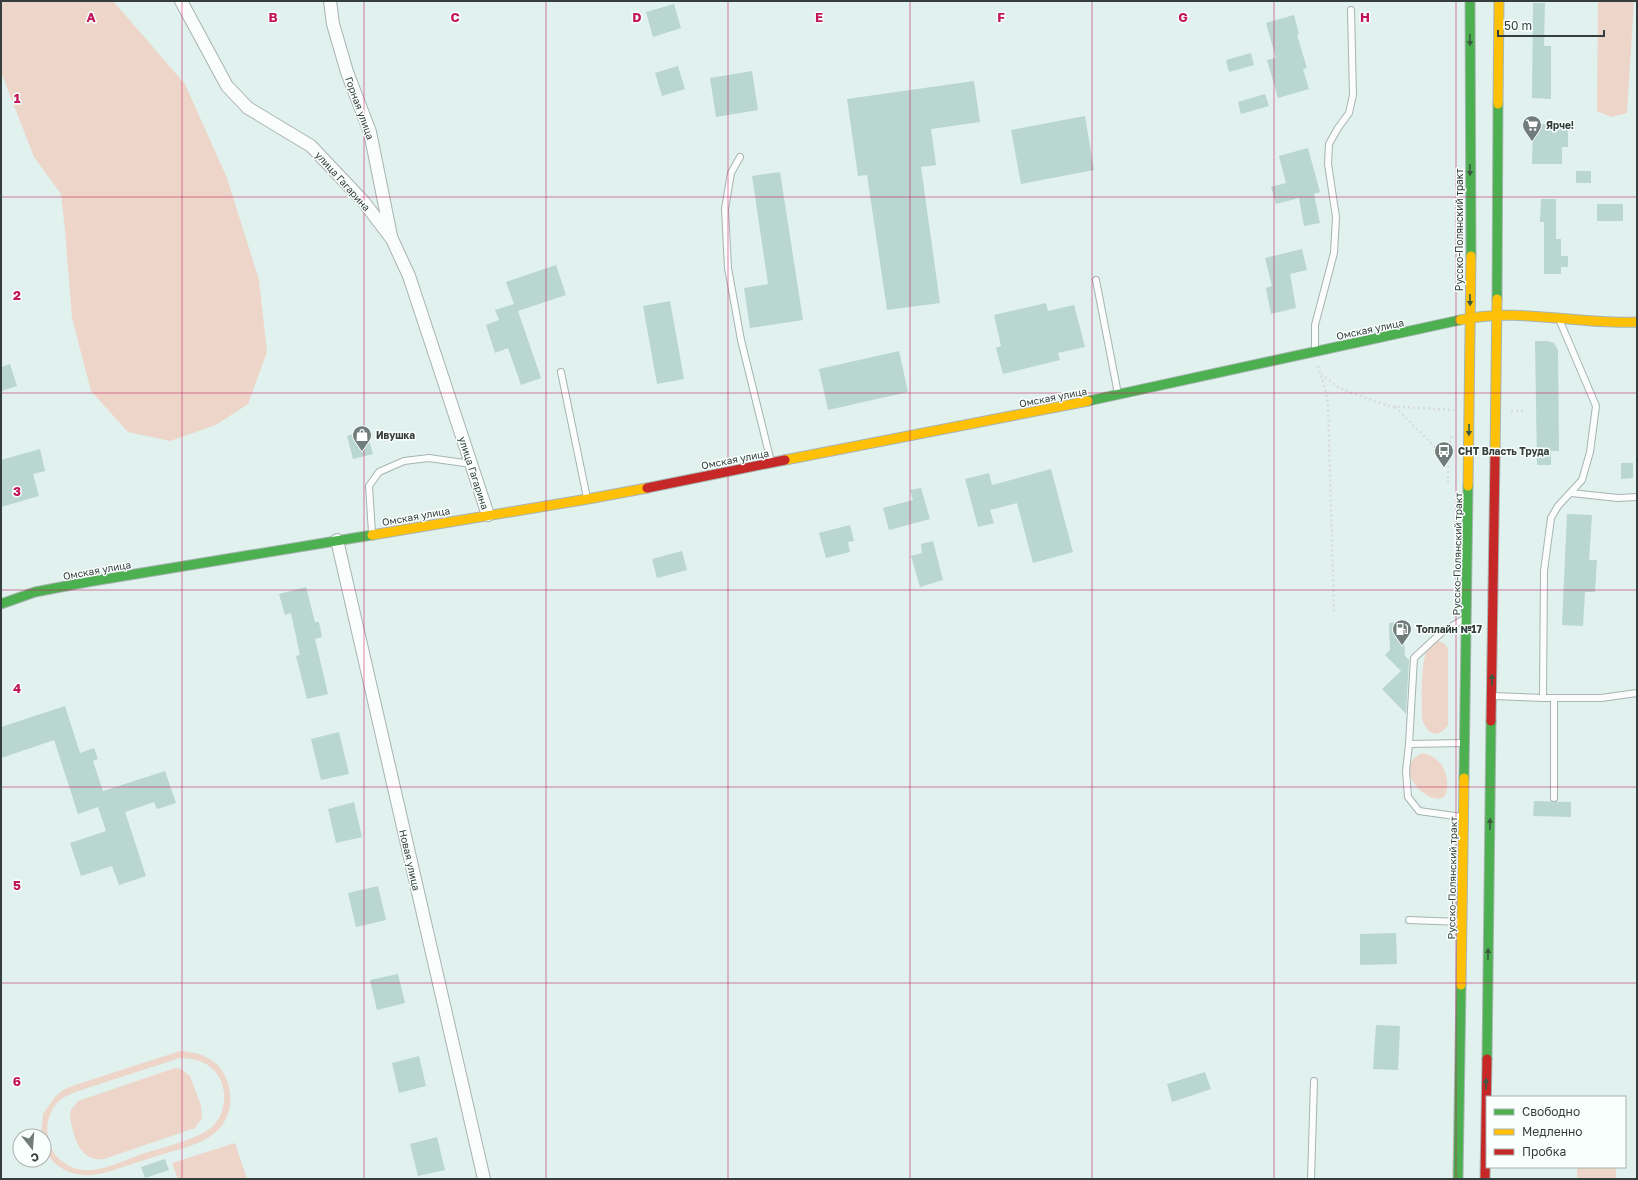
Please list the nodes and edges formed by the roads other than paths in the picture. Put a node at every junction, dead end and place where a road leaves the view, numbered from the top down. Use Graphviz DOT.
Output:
graph roads {
  1 [pos="181,1"];
  2 [pos="330,1"];
  3 [pos="1470,1"];
  4 [pos="1499,1"];
  5 [pos="1351,10"];
  6 [pos="740,157"];
  7 [pos="392,239"];
  8 [pos="1096,280"];
  9 [pos="1497,316"];
  10 [pos="1471,318"];
  11 [pos="1558,318"];
  12 [pos="1637,322"];
  13 [pos="1315,352"];
  14 [pos="561,372"];
  15 [pos="1119,395"];
  16 [pos="471,464"];
  17 [pos="771,464"];
  18 [pos="1571,493"];
  19 [pos="1637,498"];
  20 [pos="588,499"];
  21 [pos="488,515"];
  22 [pos="372,534"];
  23 [pos="337,540"];
  24 [pos="1,604"];
  25 [pos="1467,617"];
  26 [pos="1637,693"];
  27 [pos="1492,696"];
  28 [pos="1544,698"];
  29 [pos="1554,699"];
  30 [pos="1465,743"];
  31 [pos="1409,744"];
  32 [pos="1554,798"];
  33 [pos="1464,817"];
  34 [pos="1409,920"];
  35 [pos="1462,922"];
  36 [pos="1314,1081"];
  37 [pos="1486,1096"];
  38 [pos="1486,1110"];
  39 [pos="484,1179"];
  40 [pos="1311,1179"];
  41 [pos="1458,1179"];
  42 [pos="1485,1179"];
  1 -- 7 [label="street, улица Гагарина"];
  2 -- 7 [label="street, Горная улица"];
  3 -- 10 [label="main road, Русско-Полянский тракт, one-way"];
  4 -- 9 [label="main road"];
  5 -- 13 [label="lane"];
  6 -- 17 [label="lane"];
  7 -- 16 [label="street, улица Гагарина"];
  8 -- 15 [label="lane"];
  9 -- 10 [label="main road, Омская улица"];
  9 -- 11 [label="main road, Омская улица"];
  27 -- 9 [label="main road, one-way"];
  10 -- 13 [label="main road, Омская улица"];
  10 -- 25 [label="main road, Русско-Полянский тракт, one-way"];
  11 -- 12 [label="main road, Омская улица"];
  11 -- 18 [label="lane"];
  13 -- 15 [label="main road, Омская улица"];
  14 -- 20 [label="lane"];
  15 -- 17 [label="main road, Омская улица"];
  16 -- 21 [label="street, улица Гагарина"];
  16 -- 22 [label="lane"];
  17 -- 20 [label="main road, Омская улица"];
  18 -- 19 [label="lane"];
  18 -- 28 [label="lane"];
  20 -- 21 [label="main road, Омская улица"];
  21 -- 22 [label="main road, Омская улица"];
  22 -- 23 [label="main road, Омская улица"];
  23 -- 24 [label="main road, Омская улица"];
  23 -- 39 [label="street, Новая улица"];
  25 -- 30 [label="main road, Русско-Полянский тракт"];
  25 -- 31 [label="lane"];
  26 -- 29 [label="lane"];
  27 -- 28 [label="lane"];
  37 -- 27 [label="main road, one-way"];
  28 -- 29 [label="lane"];
  29 -- 32 [label="lane"];
  30 -- 31 [label="lane"];
  30 -- 33 [label="main road, Русско-Полянский тракт"];
  31 -- 33 [label="lane"];
  33 -- 35 [label="main road, Русско-Полянский тракт"];
  34 -- 35 [label="lane"];
  35 -- 41 [label="main road, Русско-Полянский тракт"];
  36 -- 40 [label="lane"];
  42 -- 38 [label="main road, one-way"];
}
